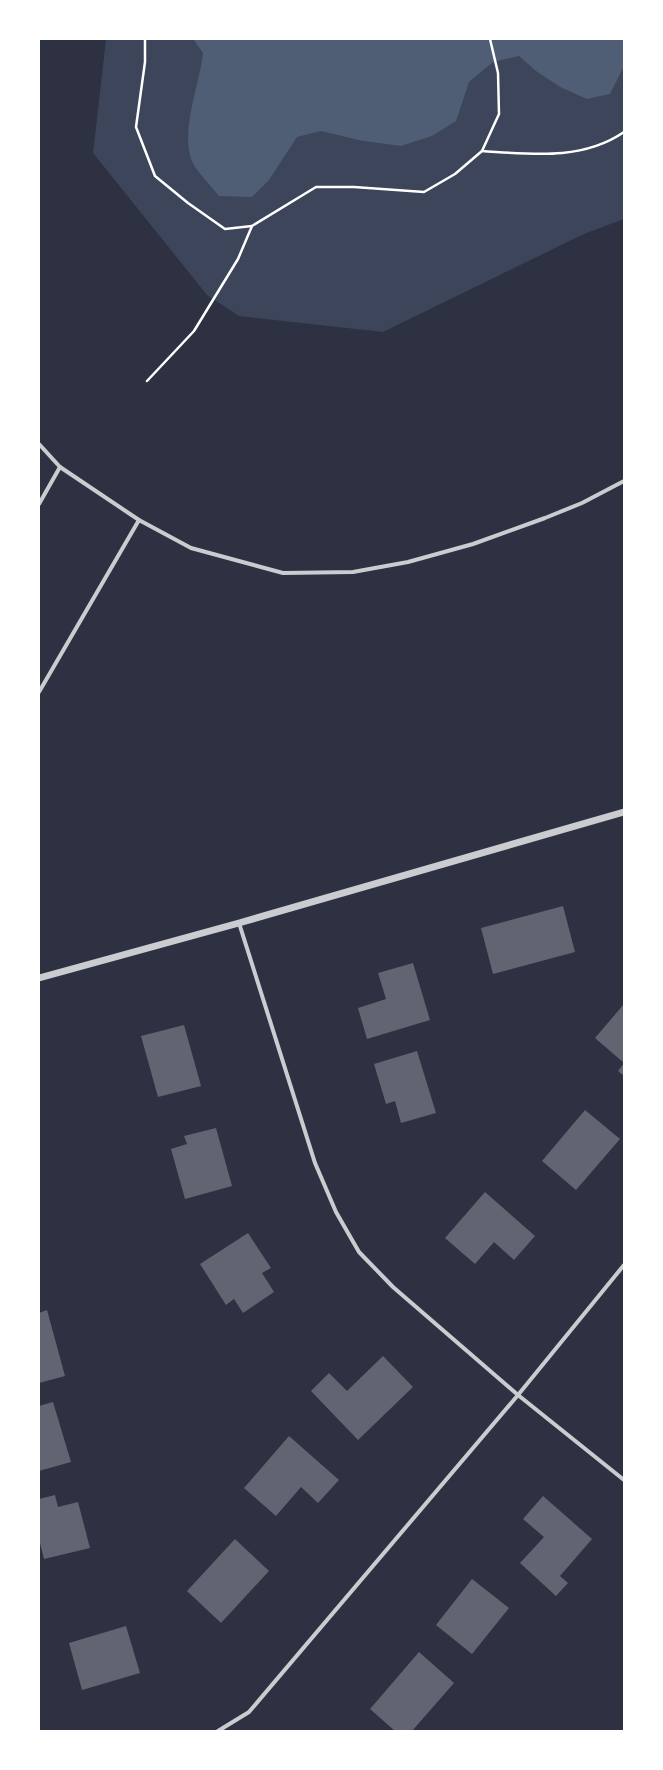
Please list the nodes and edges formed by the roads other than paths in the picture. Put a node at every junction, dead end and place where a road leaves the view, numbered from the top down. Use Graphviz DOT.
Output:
graph roads {
  1 [pos="39,444"];
  2 [pos="60,467"];
  3 [pos="624,482"];
  4 [pos="39,504"];
  5 [pos="139,520"];
  6 [pos="39,692"];
  7 [pos="624,812"];
  8 [pos="239,923"];
  9 [pos="39,978"];
  10 [pos="624,1265"];
  11 [pos="518,1395"];
  12 [pos="624,1480"];
  13 [pos="218,1731"];
  1 -- 2 [label="street"];
  2 -- 4 [label="street"];
  2 -- 5 [label="street"];
  3 -- 5 [label="street"];
  5 -- 6 [label="street"];
  7 -- 8 [label="street"];
  8 -- 9 [label="street"];
  8 -- 11 [label="street"];
  10 -- 11 [label="street"];
  11 -- 12 [label="street"];
  11 -- 13 [label="street"];
}
